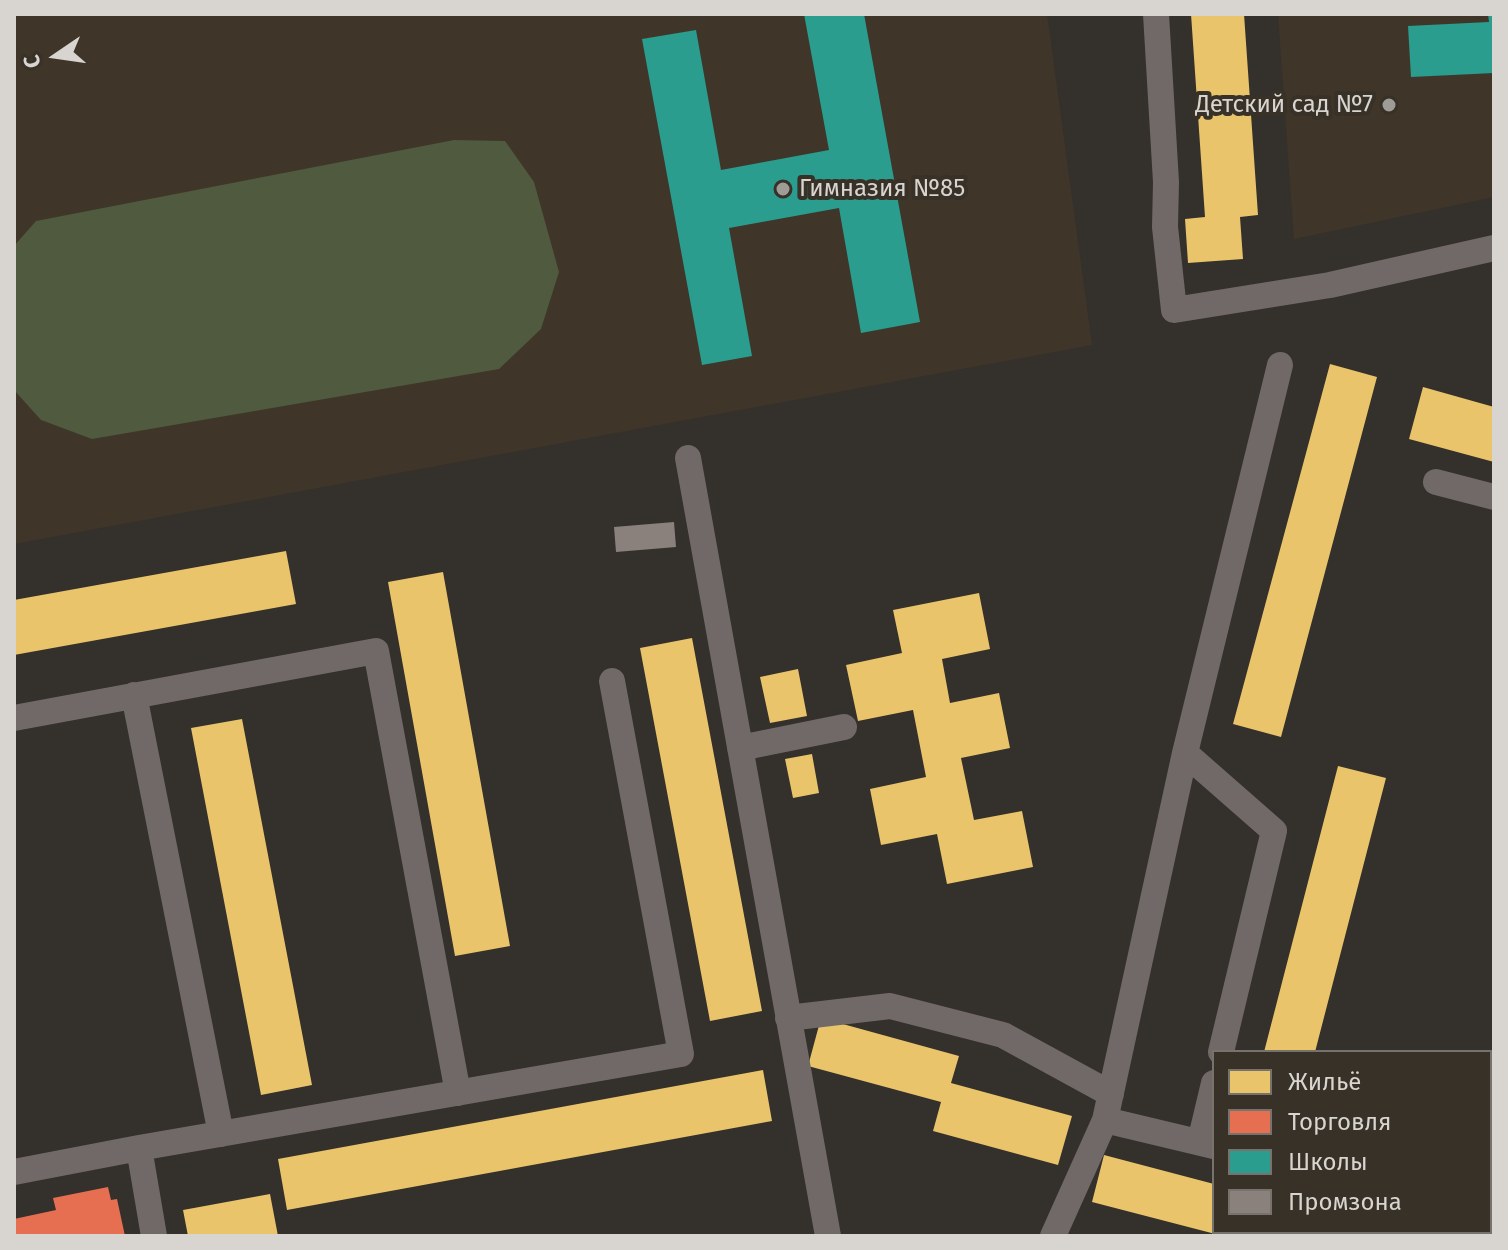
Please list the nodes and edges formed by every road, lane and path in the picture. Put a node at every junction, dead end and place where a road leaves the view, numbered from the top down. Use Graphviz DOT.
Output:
graph roads {
  1 [pos="1156,14"];
  2 [pos="1494,248"];
  3 [pos="1280,365"];
  4 [pos="688,458"];
  5 [pos="1436,482"];
  6 [pos="1494,497"];
  7 [pos="612,681"];
  8 [pos="134,695"];
  9 [pos="14,718"];
  10 [pos="844,727"];
  11 [pos="740,748"];
  12 [pos="1185,753"];
  13 [pos="788,1018"];
  14 [pos="1221,1050"];
  15 [pos="458,1093"];
  16 [pos="1111,1094"];
  17 [pos="1212,1100"];
  18 [pos="1105,1120"];
  19 [pos="221,1134"];
  20 [pos="1207,1144"];
  21 [pos="139,1148"];
  22 [pos="14,1172"];
  23 [pos="154,1236"];
  24 [pos="828,1236"];
  25 [pos="1053,1236"];
  1 -- 2 [label="lane"];
  3 -- 12 [label="lane"];
  4 -- 11 [label="lane"];
  5 -- 6 [label="lane"];
  7 -- 15 [label="lane"];
  8 -- 9 [label="lane"];
  8 -- 15 [label="lane"];
  8 -- 19 [label="lane"];
  10 -- 11 [label="lane"];
  11 -- 13 [label="lane"];
  12 -- 14 [label="lane"];
  12 -- 16 [label="lane"];
  13 -- 16 [label="lane"];
  13 -- 24 [label="lane"];
  15 -- 19 [label="lane"];
  16 -- 18 [label="lane"];
  17 -- 20 [label="lane"];
  18 -- 20 [label="lane"];
  18 -- 25 [label="lane"];
  19 -- 21 [label="lane"];
  21 -- 22 [label="lane"];
  21 -- 23 [label="lane"];
}
